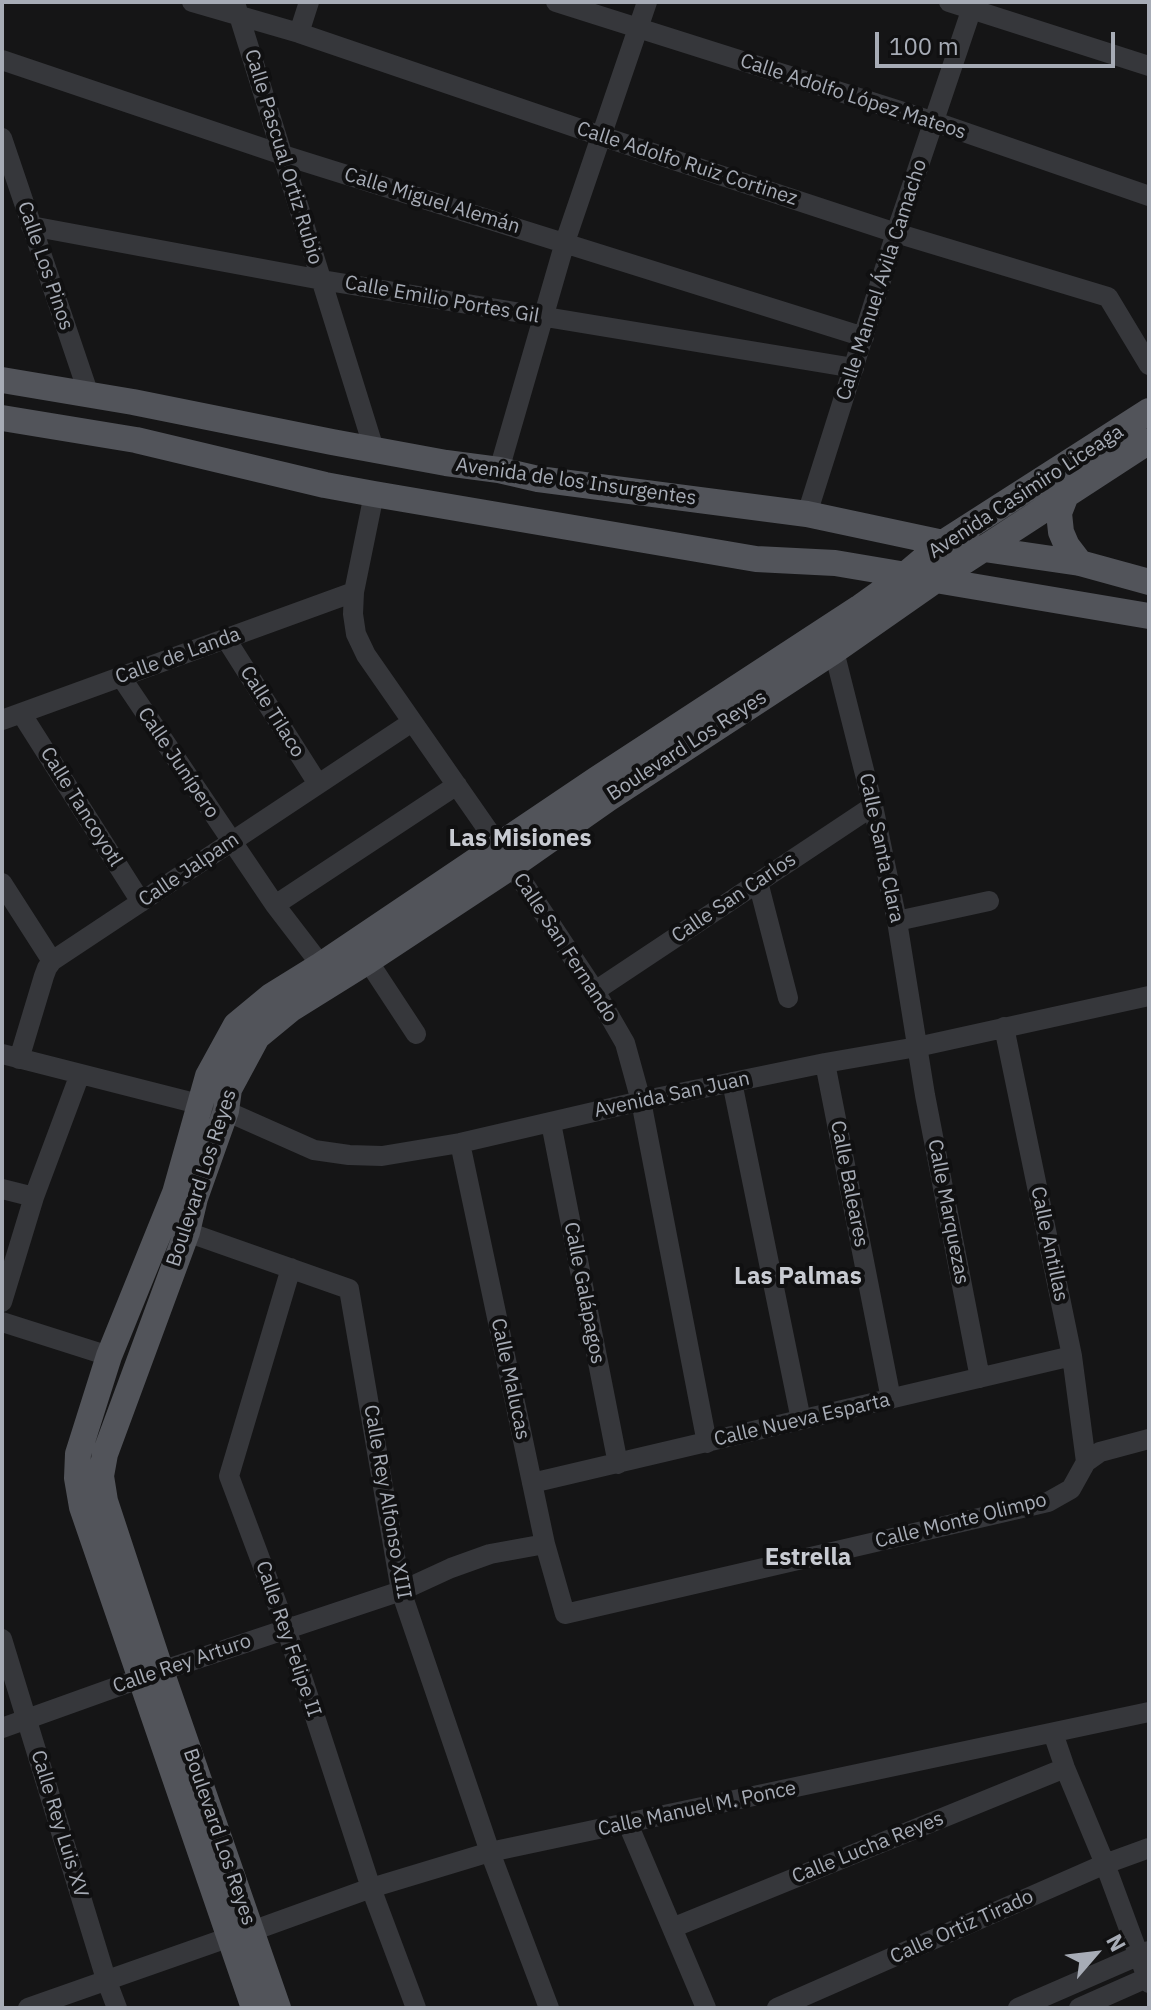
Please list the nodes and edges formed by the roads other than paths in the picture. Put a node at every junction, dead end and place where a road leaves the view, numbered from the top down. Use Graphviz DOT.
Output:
graph roads {
  1 [pos="192,2"];
  2 [pos="309,2"];
  3 [pos="556,2"];
  4 [pos="647,2"];
  5 [pos="949,2"];
  6 [pos="973,6"];
  7 [pos="237,9"];
  8 [pos="639,28"];
  9 [pos="299,33"];
  10 [pos="2,60"];
  11 [pos="1149,66"];
  12 [pos="935,122"];
  13 [pos="601,136"];
  14 [pos="2,138"];
  15 [pos="283,155"];
  16 [pos="6,164"];
  17 [pos="1149,196"];
  18 [pos="31,226"];
  19 [pos="896,233"];
  20 [pos="565,242"];
  21 [pos="322,280"];
  22 [pos="542,317"];
  23 [pos="864,337"];
  24 [pos="1149,365"];
  25 [pos="854,368"];
  26 [pos="2,380"];
  27 [pos="89,395"];
  28 [pos="133,402"];
  29 [pos="1149,411"];
  30 [pos="2,418"];
  31 [pos="136,440"];
  32 [pos="1149,441"];
  33 [pos="332,442"];
  34 [pos="374,449"];
  35 [pos="499,470"];
  36 [pos="325,485"];
  37 [pos="374,494"];
  38 [pos="1066,495"];
  39 [pos="807,514"];
  40 [pos="943,543"];
  41 [pos="984,549"];
  42 [pos="835,563"];
  43 [pos="1080,563"];
  44 [pos="905,575"];
  45 [pos="937,579"];
  46 [pos="1149,582"];
  47 [pos="354,592"];
  48 [pos="859,608"];
  49 [pos="1149,616"];
  50 [pos="226,639"];
  51 [pos="834,651"];
  52 [pos="121,677"];
  53 [pos="725,708"];
  54 [pos="12,716"];
  55 [pos="412,722"];
  56 [pos="318,784"];
  57 [pos="457,785"];
  58 [pos="873,806"];
  59 [pos="231,842"];
  60 [pos="506,856"];
  61 [pos="758,882"];
  62 [pos="2,883"];
  63 [pos="989,901"];
  64 [pos="141,902"];
  65 [pos="275,905"];
  66 [pos="897,921"];
  67 [pos="52,961"];
  68 [pos="368,961"];
  69 [pos="321,965"];
  70 [pos="595,991"];
  71 [pos="1149,996"];
  72 [pos="788,998"];
  73 [pos="1004,1027"];
  74 [pos="416,1034"];
  75 [pos="917,1047"];
  76 [pos="11,1057"];
  77 [pos="825,1063"];
  78 [pos="80,1074"];
  79 [pos="732,1082"];
  80 [pos="641,1101"];
  81 [pos="200,1105"];
  82 [pos="226,1111"];
  83 [pos="551,1123"];
  84 [pos="460,1143"];
  85 [pos="2,1189"];
  86 [pos="34,1197"];
  87 [pos="187,1232"];
  88 [pos="291,1268"];
  89 [pos="2,1302"];
  90 [pos="2,1322"];
  91 [pos="109,1356"];
  92 [pos="1072,1356"];
  93 [pos="980,1378"];
  94 [pos="891,1399"];
  95 [pos="801,1420"];
  96 [pos="1149,1439"];
  97 [pos="707,1443"];
  98 [pos="1086,1462"];
  99 [pos="618,1464"];
  100 [pos="532,1483"];
  101 [pos="545,1544"];
  102 [pos="401,1591"];
  103 [pos="565,1614"];
  104 [pos="286,1628"];
  105 [pos="2,1639"];
  106 [pos="151,1675"];
  107 [pos="1149,1712"];
  108 [pos="28,1718"];
  109 [pos="2,1728"];
  110 [pos="1053,1733"];
  111 [pos="1065,1768"];
  112 [pos="628,1824"];
  113 [pos="1149,1848"];
  114 [pos="490,1852"];
  115 [pos="1105,1864"];
  116 [pos="371,1888"];
  117 [pos="672,1928"];
  118 [pos="241,1934"];
  119 [pos="1144,1953"];
  120 [pos="106,1979"];
  121 [pos="1148,1979"];
  122 [pos="28,2008"];
  123 [pos="117,2008"];
  124 [pos="254,2008"];
  125 [pos="278,2008"];
  126 [pos="416,2008"];
  127 [pos="549,2008"];
  128 [pos="706,2008"];
  129 [pos="777,2008"];
  130 [pos="1018,2008"];
  131 [pos="1079,2008"];
  1 -- 7 [label="street, Calle Adolfo Ruiz Cortinez"];
  2 -- 9 [label="street"];
  3 -- 8 [label="street, Calle Adolfo López Mateos"];
  4 -- 8 [label="street"];
  5 -- 6 [label="street"];
  6 -- 11 [label="street"];
  6 -- 12 [label="street, Calle Manuel Ávila Camacho"];
  7 -- 9 [label="street, Calle Adolfo Ruiz Cortinez"];
  7 -- 15 [label="street, Calle Pascual Ortiz Rubio"];
  8 -- 12 [label="street, Calle Adolfo López Mateos"];
  8 -- 13 [label="street"];
  9 -- 13 [label="street, Calle Adolfo Ruiz Cortinez"];
  10 -- 15 [label="street, Calle Miguel Alemán"];
  12 -- 17 [label="street, Calle Adolfo López Mateos"];
  12 -- 19 [label="street, Calle Manuel Ávila Camacho"];
  13 -- 19 [label="street, Calle Adolfo Ruiz Cortinez"];
  13 -- 20 [label="street"];
  14 -- 16 [label="street, Calle Los Pinos"];
  15 -- 20 [label="street, Calle Miguel Alemán"];
  15 -- 21 [label="street, Calle Pascual Ortiz Rubio"];
  16 -- 18 [label="street, Calle Los Pinos"];
  18 -- 21 [label="street, Calle Emilio Portes Gil"];
  18 -- 27 [label="street, Calle Los Pinos"];
  19 -- 23 [label="street, Calle Manuel Ávila Camacho"];
  19 -- 24 [label="street, Calle Adolfo Ruiz Cortinez"];
  20 -- 22 [label="street"];
  20 -- 23 [label="street, Calle Miguel Alemán"];
  21 -- 22 [label="street, Calle Emilio Portes Gil"];
  21 -- 34 [label="street, Calle Pascual Ortiz Rubio"];
  22 -- 25 [label="street, Calle Emilio Portes Gil"];
  22 -- 35 [label="street"];
  23 -- 25 [label="street, Calle Manuel Ávila Camacho"];
  25 -- 39 [label="street, Calle Manuel Ávila Camacho"];
  26 -- 27 [label="main road, Avenida de los Insurgentes"];
  27 -- 28 [label="main road, Avenida de los Insurgentes"];
  28 -- 31 [label="main road"];
  28 -- 33 [label="main road, Avenida de los Insurgentes"];
  29 -- 40 [label="main road, Avenida Casimiro Liceaga"];
  30 -- 31 [label="main road"];
  31 -- 36 [label="main road"];
  32 -- 38 [label="main road, Avenida Casimiro Liceaga"];
  33 -- 34 [label="main road, Avenida de los Insurgentes"];
  33 -- 36 [label="main road"];
  34 -- 35 [label="main road, Avenida de los Insurgentes"];
  35 -- 39 [label="main road, Avenida de los Insurgentes"];
  36 -- 37 [label="main road"];
  37 -- 42 [label="main road"];
  37 -- 47 [label="street, Calle San Fernando"];
  38 -- 41 [label="main road, Avenida Casimiro Liceaga"];
  38 -- 43 [label="main road"];
  39 -- 40 [label="main road, Avenida de los Insurgentes"];
  40 -- 41 [label="main road, Avenida de los Insurgentes"];
  40 -- 44 [label="main road, Avenida Casimiro Liceaga"];
  41 -- 43 [label="main road, Avenida de los Insurgentes"];
  41 -- 45 [label="main road, Avenida Casimiro Liceaga"];
  42 -- 44 [label="main road"];
  42 -- 48 [label="main road"];
  43 -- 46 [label="main road, Avenida de los Insurgentes"];
  44 -- 45 [label="main road"];
  44 -- 48 [label="main road, Boulevard Los Reyes"];
  45 -- 49 [label="main road"];
  45 -- 51 [label="main road, Boulevard Los Reyes"];
  47 -- 50 [label="street, Calle de Landa"];
  47 -- 55 [label="street, Calle San Fernando"];
  48 -- 53 [label="main road, Boulevard Los Reyes"];
  50 -- 52 [label="street, Calle de Landa"];
  50 -- 56 [label="street, Calle Tilaco"];
  51 -- 53 [label="main road, Boulevard Los Reyes"];
  51 -- 58 [label="street, Calle Santa Clara"];
  52 -- 54 [label="street, Calle de Landa"];
  52 -- 59 [label="street, Calle Junípero"];
  53 -- 60 [label="main road, Boulevard Los Reyes"];
  54 -- 64 [label="street, Calle Tancoyotl"];
  55 -- 56 [label="street, Calle Jalpam"];
  55 -- 57 [label="street, Calle San Fernando"];
  56 -- 59 [label="street, Calle Jalpam"];
  57 -- 60 [label="street, Calle San Fernando"];
  57 -- 65 [label="street"];
  58 -- 61 [label="street, Calle San Carlos"];
  58 -- 66 [label="street, Calle Santa Clara"];
  59 -- 64 [label="street, Calle Jalpam"];
  59 -- 65 [label="street, Calle Junípero"];
  60 -- 68 [label="main road, Boulevard Los Reyes"];
  60 -- 69 [label="main road, Boulevard Los Reyes"];
  60 -- 70 [label="street, Calle San Fernando"];
  61 -- 70 [label="street, Calle San Carlos"];
  61 -- 72 [label="street"];
  62 -- 67 [label="street"];
  63 -- 66 [label="street"];
  64 -- 67 [label="street, Calle Jalpam"];
  65 -- 69 [label="street, Calle Junípero"];
  66 -- 75 [label="street, Calle Santa Clara"];
  67 -- 76 [label="street"];
  68 -- 74 [label="street"];
  68 -- 82 [label="main road, Boulevard Los Reyes"];
  69 -- 81 [label="main road, Boulevard Los Reyes"];
  70 -- 80 [label="street, Calle San Fernando"];
  71 -- 73 [label="street, Avenida San Juan"];
  73 -- 75 [label="street, Avenida San Juan"];
  73 -- 92 [label="street, Calle Antillas"];
  75 -- 77 [label="street, Avenida San Juan"];
  75 -- 93 [label="street, Calle Marquezas"];
  76 -- 78 [label="street, Avenida San Juan"];
  77 -- 79 [label="street, Avenida San Juan"];
  77 -- 94 [label="street, Calle Baleares"];
  78 -- 81 [label="street, Avenida San Juan"];
  78 -- 86 [label="street"];
  79 -- 80 [label="street, Avenida San Juan"];
  79 -- 95 [label="street"];
  80 -- 83 [label="street, Avenida San Juan"];
  80 -- 97 [label="street, Calle San Fernando"];
  81 -- 82 [label="street, Avenida San Juan"];
  81 -- 91 [label="main road, Boulevard Los Reyes"];
  82 -- 84 [label="street, Avenida San Juan"];
  82 -- 87 [label="main road, Boulevard Los Reyes"];
  83 -- 84 [label="street, Avenida San Juan"];
  83 -- 99 [label="street, Calle Galápagos"];
  84 -- 100 [label="street, Calle Malucas"];
  85 -- 86 [label="street"];
  86 -- 89 [label="street"];
  87 -- 88 [label="street, Calle Rey Alfonso XIII"];
  87 -- 106 [label="main road, Boulevard Los Reyes"];
  88 -- 102 [label="street, Calle Rey Alfonso XIII"];
  88 -- 104 [label="street, Calle Rey Felipe II"];
  90 -- 91 [label="street"];
  91 -- 106 [label="main road, Boulevard Los Reyes"];
  92 -- 93 [label="street, Calle Nueva Esparta"];
  92 -- 98 [label="street, Calle Antillas"];
  93 -- 94 [label="street, Calle Nueva Esparta"];
  94 -- 95 [label="street, Calle Nueva Esparta"];
  95 -- 97 [label="street, Calle Nueva Esparta"];
  96 -- 98 [label="street"];
  97 -- 99 [label="street, Calle Nueva Esparta"];
  98 -- 103 [label="street, Calle Monte Olimpo"];
  99 -- 100 [label="street, Calle Nueva Esparta"];
  100 -- 101 [label="street, Calle Malucas"];
  101 -- 102 [label="street, Calle Rey Arturo"];
  101 -- 103 [label="street, Calle Malucas"];
  102 -- 104 [label="street, Calle Rey Arturo"];
  102 -- 114 [label="street, Calle Rey Alfonso XIII"];
  104 -- 106 [label="street, Calle Rey Arturo"];
  104 -- 116 [label="street, Calle Rey Felipe II"];
  105 -- 108 [label="street, Calle Rey Luis XV"];
  106 -- 108 [label="street, Calle Rey Arturo"];
  106 -- 118 [label="main road, Boulevard Los Reyes"];
  107 -- 110 [label="street, Calle Manuel M. Ponce"];
  108 -- 109 [label="street, Calle Rey Arturo"];
  108 -- 120 [label="street, Calle Rey Luis XV"];
  110 -- 111 [label="street"];
  110 -- 112 [label="street, Calle Manuel M. Ponce"];
  111 -- 115 [label="street"];
  111 -- 117 [label="street, Calle Lucha Reyes"];
  112 -- 114 [label="street, Calle Manuel M. Ponce"];
  112 -- 117 [label="street"];
  113 -- 115 [label="street, Calle Ortiz Tirado"];
  114 -- 116 [label="street, Calle Manuel M. Ponce"];
  114 -- 127 [label="street, Calle Rey Alfonso XIII"];
  115 -- 119 [label="street"];
  115 -- 129 [label="street, Calle Ortiz Tirado"];
  116 -- 118 [label="street, Calle Manuel M. Ponce"];
  116 -- 126 [label="street, Calle Rey Felipe II"];
  117 -- 128 [label="street"];
  118 -- 120 [label="street, Calle Manuel M. Ponce"];
  118 -- 124 [label="main road, Boulevard Los Reyes"];
  118 -- 125 [label="main road, Boulevard Los Reyes"];
  119 -- 121 [label="street"];
  119 -- 130 [label="street"];
  120 -- 122 [label="street, Calle Manuel M. Ponce"];
  120 -- 123 [label="street, Calle Rey Luis XV"];
  121 -- 131 [label="street"];
}
